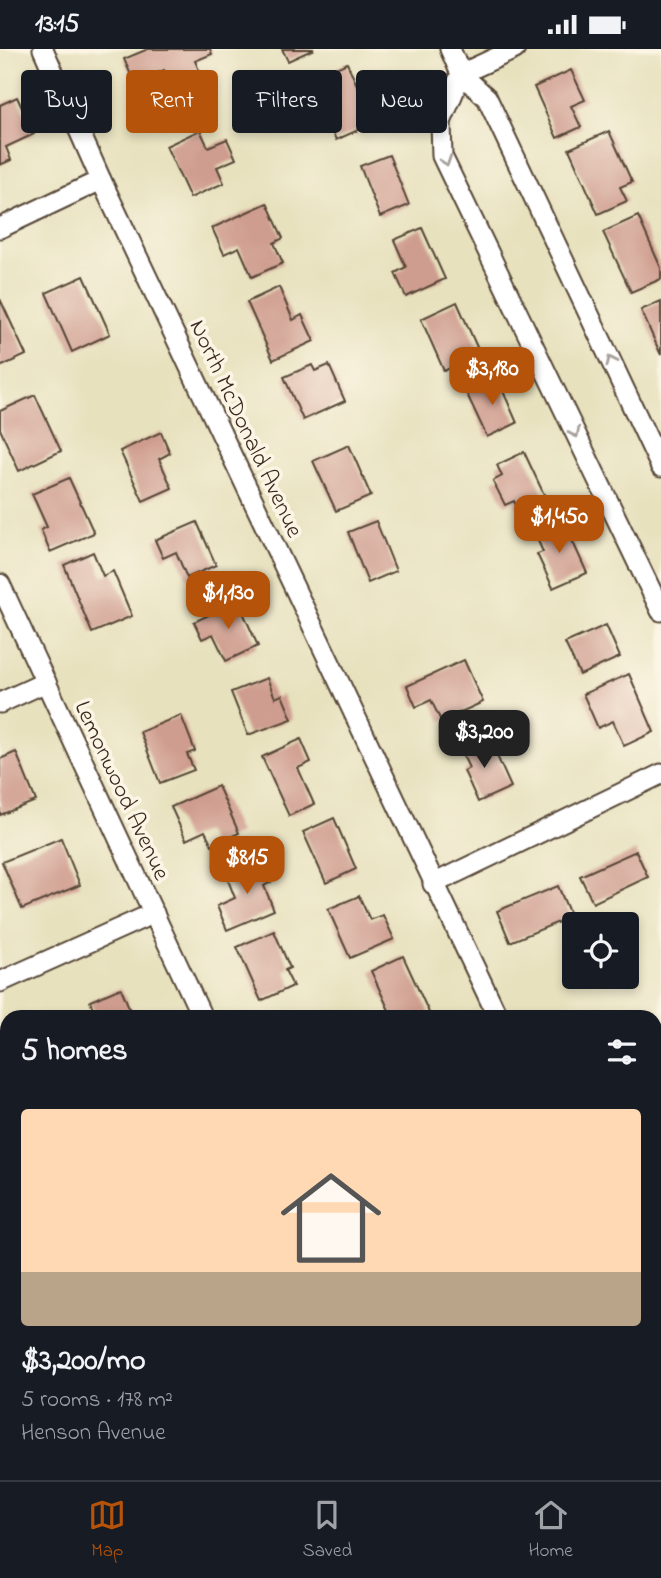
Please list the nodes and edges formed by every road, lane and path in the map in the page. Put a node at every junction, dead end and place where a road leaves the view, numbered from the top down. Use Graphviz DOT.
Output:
graph roads {
  1 [pos="43,49"];
  2 [pos="450,49"];
  3 [pos="515,49"];
  4 [pos="461,74"];
  5 [pos="101,180"];
  6 [pos="0,228"];
  7 [pos="661,467"];
  8 [pos="0,584"];
  9 [pos="661,611"];
  10 [pos="46,683"];
  11 [pos="0,703"];
  12 [pos="661,774"];
  13 [pos="433,884"];
  14 [pos="154,913"];
  15 [pos="0,982"];
  16 [pos="199,1010"];
  17 [pos="495,1010"];
  1 -- 5 [label="street, North McDonald Avenue"];
  2 -- 4 [label="street"];
  3 -- 4 [label="street"];
  7 -- 4 [label="street, one-way"];
  4 -- 9 [label="street, one-way"];
  5 -- 6 [label="street"];
  5 -- 13 [label="street, North McDonald Avenue"];
  8 -- 10 [label="street, Lemonwood Avenue"];
  10 -- 11 [label="street"];
  10 -- 14 [label="street, Lemonwood Avenue"];
  12 -- 13 [label="street"];
  13 -- 17 [label="street, North McDonald Avenue"];
  14 -- 15 [label="street"];
  14 -- 16 [label="street, Lemonwood Avenue"];
}
